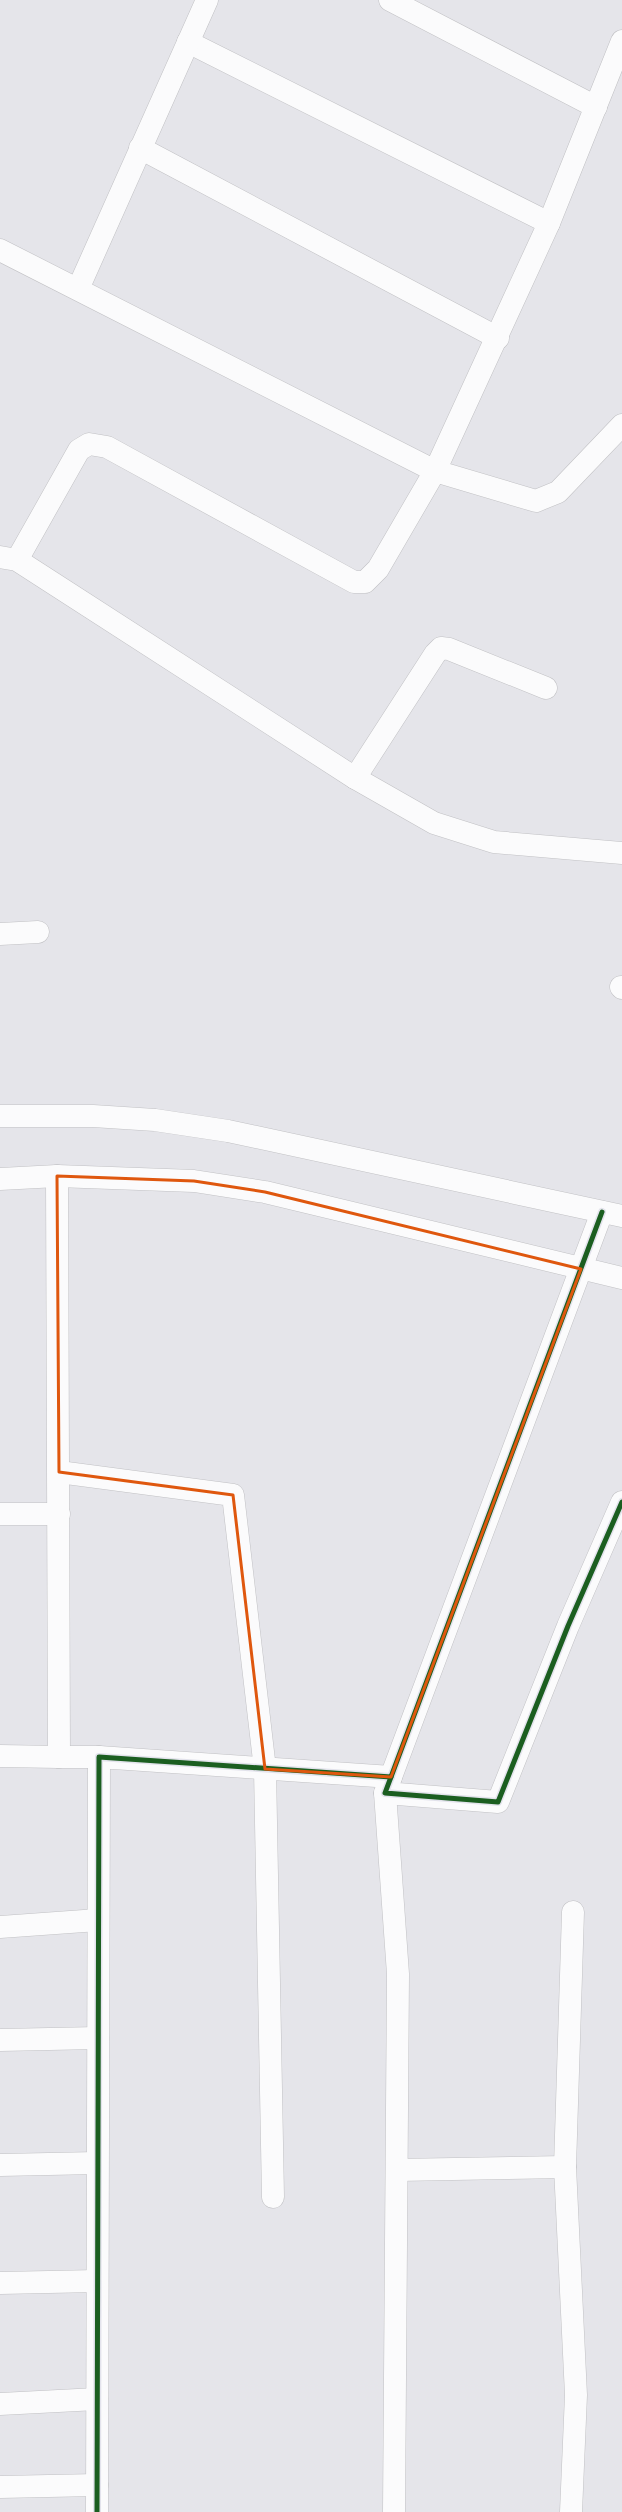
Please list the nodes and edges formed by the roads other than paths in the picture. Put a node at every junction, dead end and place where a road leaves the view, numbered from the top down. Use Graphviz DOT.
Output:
graph roads {
  1 [pos="207,0"];
  2 [pos="390,0"];
  3 [pos="622,40"];
  4 [pos="188,42"];
  5 [pos="596,107"];
  6 [pos="140,148"];
  7 [pos="549,223"];
  8 [pos="0,250"];
  9 [pos="78,289"];
  10 [pos="498,338"];
  11 [pos="622,424"];
  12 [pos="436,471"];
  13 [pos="9,559"];
  14 [pos="546,688"];
  15 [pos="355,778"];
  16 [pos="622,853"];
  17 [pos="38,932"];
  18 [pos="0,934"];
  19 [pos="0,1116"];
  20 [pos="57,1176"];
  21 [pos="0,1179"];
  22 [pos="612,1214"];
  23 [pos="581,1269"];
  24 [pos="622,1278"];
  25 [pos="59,1472"];
  26 [pos="621,1510"];
  27 [pos="0,1514"];
  28 [pos="59,1514"];
  29 [pos="0,1756"];
  30 [pos="59,1757"];
  31 [pos="99,1757"];
  32 [pos="265,1769"];
  33 [pos="388,1785"];
  34 [pos="573,1912"];
  35 [pos="98,1920"];
  36 [pos="0,1927"];
  37 [pos="98,2038"];
  38 [pos="0,2040"];
  39 [pos="97,2163"];
  40 [pos="0,2165"];
  41 [pos="565,2167"];
  42 [pos="397,2170"];
  43 [pos="273,2196"];
  44 [pos="97,2281"];
  45 [pos="0,2283"];
  46 [pos="97,2400"];
  47 [pos="0,2404"];
  48 [pos="97,2485"];
  49 [pos="0,2487"];
  50 [pos="97,2512"];
  51 [pos="394,2512"];
  52 [pos="572,2512"];
  1 -- 4 [label="street"];
  2 -- 5 [label="street"];
  3 -- 5 [label="street"];
  4 -- 6 [label="street"];
  4 -- 7 [label="street"];
  5 -- 7 [label="street"];
  6 -- 9 [label="street"];
  6 -- 10 [label="street"];
  7 -- 10 [label="street"];
  8 -- 9 [label="street"];
  9 -- 12 [label="street"];
  10 -- 12 [label="street"];
  11 -- 12 [label="street"];
  12 -- 13 [label="street"];
  13 -- 15 [label="street"];
  14 -- 15 [label="street"];
  15 -- 16 [label="street"];
  17 -- 18 [label="street"];
  19 -- 22 [label="street"];
  20 -- 21 [label="street"];
  20 -- 23 [label="street"];
  20 -- 25 [label="street"];
  22 -- 23 [label="street"];
  23 -- 24 [label="street"];
  23 -- 33 [label="street"];
  25 -- 28 [label="street"];
  25 -- 32 [label="street"];
  26 -- 33 [label="street"];
  27 -- 28 [label="street"];
  28 -- 30 [label="street"];
  29 -- 30 [label="street"];
  30 -- 31 [label="street"];
  31 -- 32 [label="street"];
  31 -- 35 [label="street"];
  32 -- 33 [label="street"];
  32 -- 43 [label="street"];
  33 -- 42 [label="street"];
  34 -- 41 [label="street"];
  35 -- 36 [label="street"];
  35 -- 37 [label="street"];
  37 -- 38 [label="street"];
  37 -- 39 [label="street"];
  39 -- 40 [label="street"];
  39 -- 44 [label="street"];
  41 -- 42 [label="street"];
  41 -- 52 [label="street"];
  42 -- 51 [label="street"];
  44 -- 45 [label="street"];
  44 -- 46 [label="street"];
  46 -- 47 [label="street"];
  46 -- 48 [label="street"];
  48 -- 49 [label="street"];
  48 -- 50 [label="street"];
}
